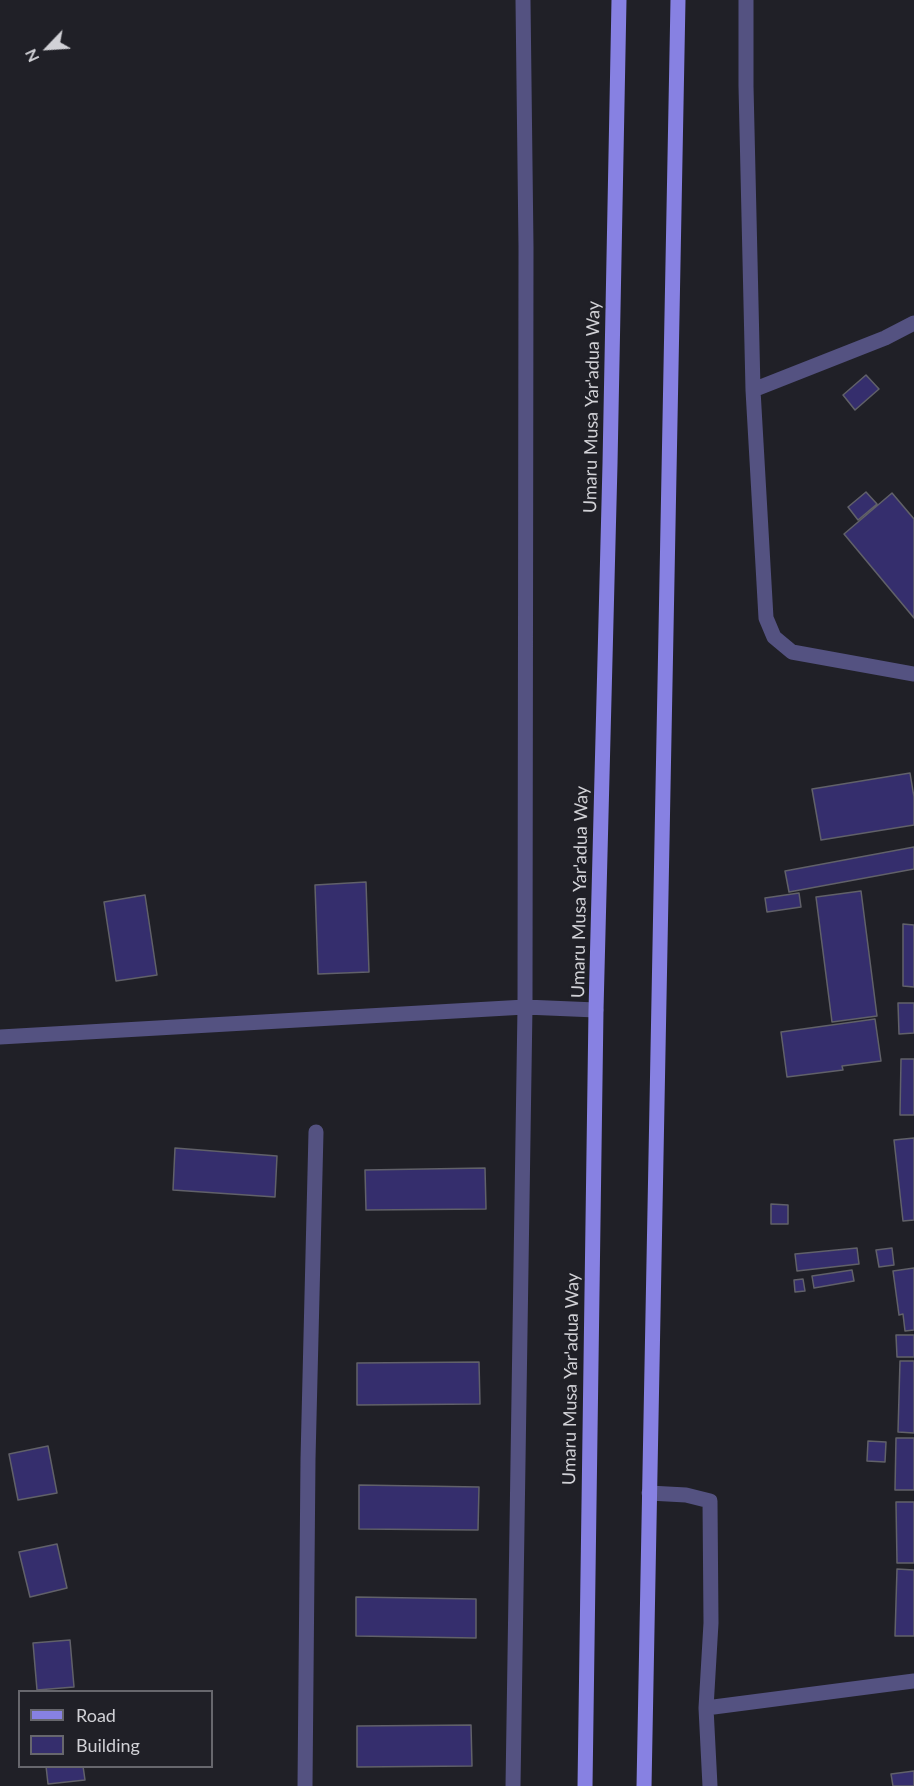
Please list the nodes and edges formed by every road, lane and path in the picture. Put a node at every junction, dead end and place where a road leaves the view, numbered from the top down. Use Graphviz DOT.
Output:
graph roads {
  1 [pos="523,0"];
  2 [pos="619,0"];
  3 [pos="678,0"];
  4 [pos="746,0"];
  5 [pos="914,323"];
  6 [pos="753,390"];
  7 [pos="914,674"];
  8 [pos="525,1007"];
  9 [pos="596,1010"];
  10 [pos="0,1037"];
  11 [pos="315,1132"];
  12 [pos="649,1493"];
  13 [pos="914,1681"];
  14 [pos="706,1708"];
  15 [pos="305,1786"];
  16 [pos="513,1786"];
  17 [pos="585,1786"];
  18 [pos="644,1786"];
  19 [pos="710,1786"];
  1 -- 8 [label="street"];
  2 -- 9 [label="main road, Umaru Musa Yar'adua Way"];
  3 -- 12 [label="main road"];
  4 -- 6 [label="street"];
  5 -- 6 [label="street"];
  6 -- 7 [label="street"];
  8 -- 9 [label="street"];
  8 -- 10 [label="street"];
  8 -- 16 [label="street"];
  9 -- 17 [label="main road, Umaru Musa Yar'adua Way"];
  11 -- 15 [label="street"];
  12 -- 14 [label="street"];
  12 -- 18 [label="main road"];
  13 -- 14 [label="street"];
  14 -- 19 [label="street"];
}
